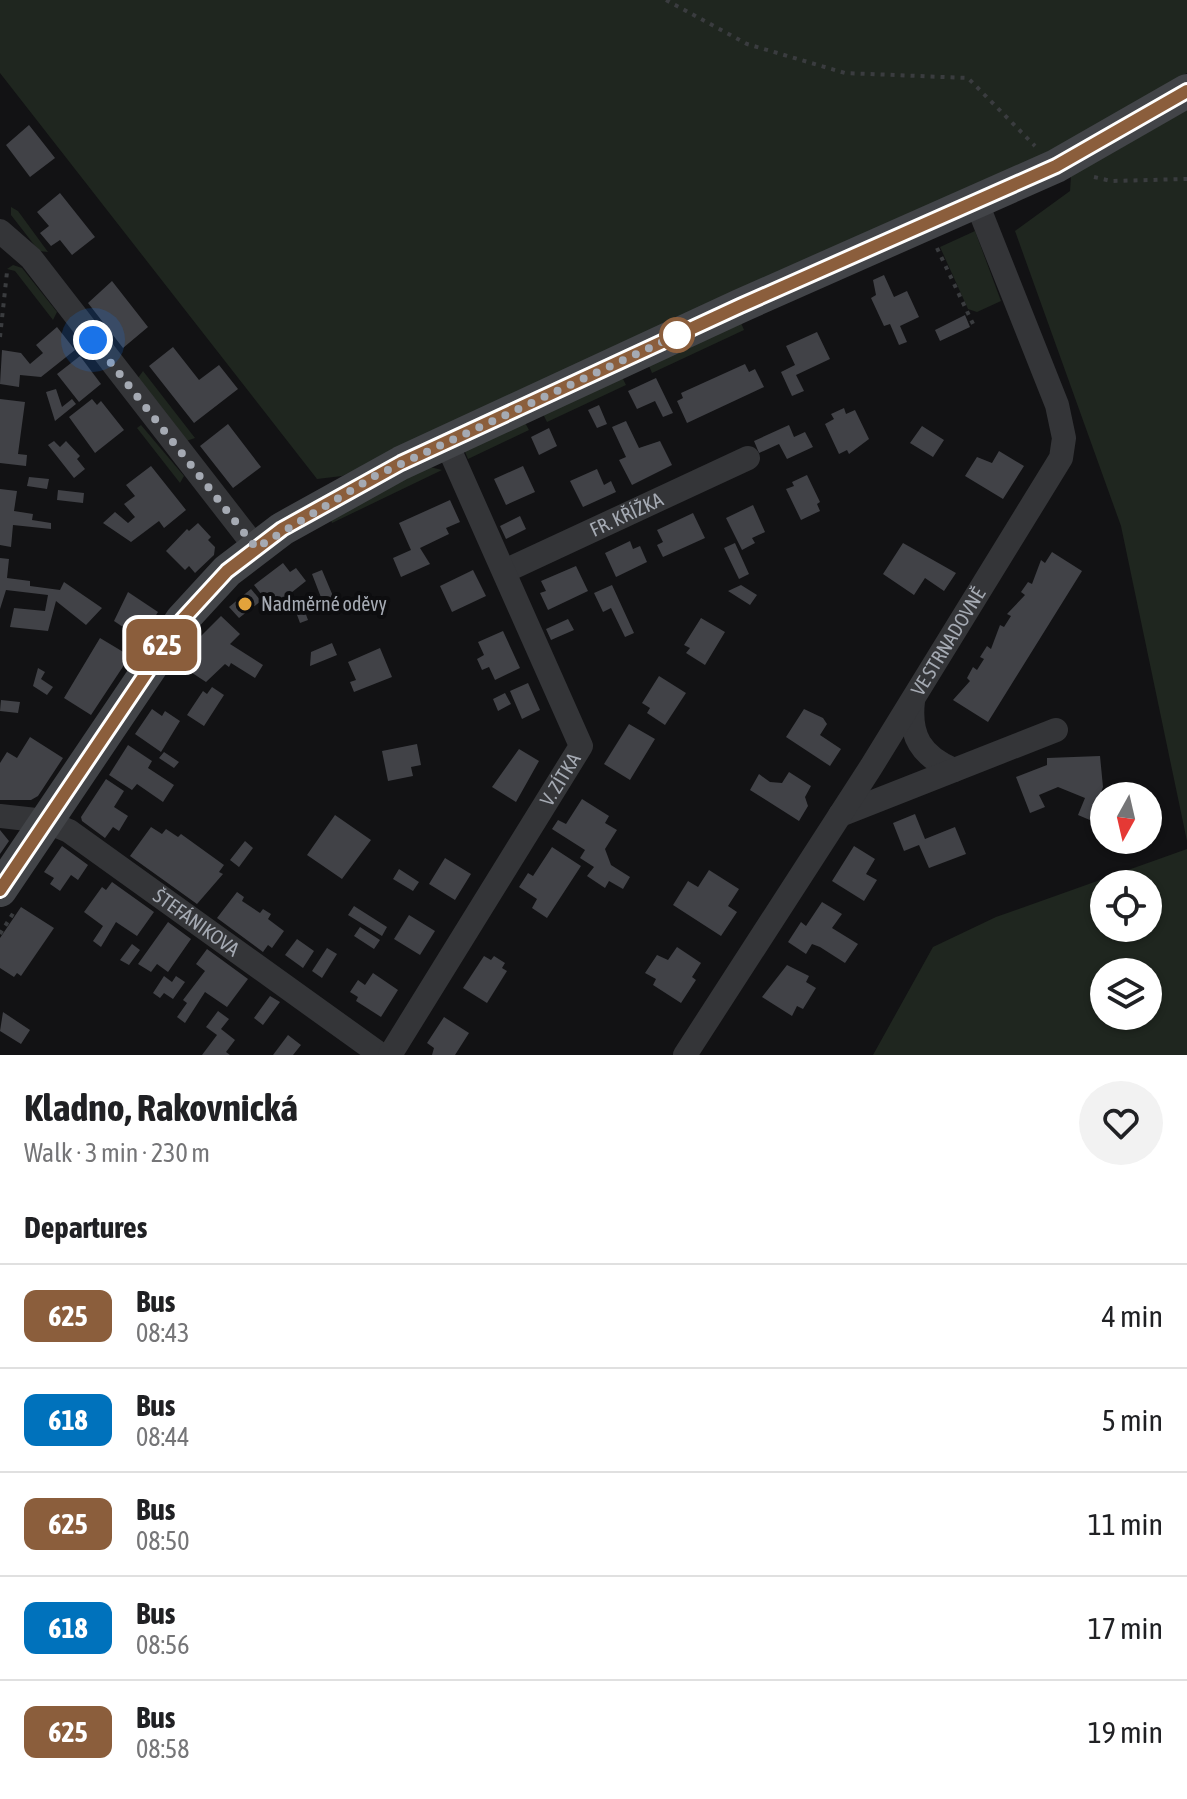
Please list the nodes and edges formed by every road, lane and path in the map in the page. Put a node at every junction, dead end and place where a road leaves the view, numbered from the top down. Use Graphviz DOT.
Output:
graph roads {
  1 [pos="666,0"];
  2 [pos="1187,91"];
  3 [pos="1056,166"];
  4 [pos="1187,179"];
  5 [pos="976,201"];
  6 [pos="0,231"];
  7 [pos="936,245"];
  8 [pos="7,272"];
  9 [pos="974,326"];
  10 [pos="0,337"];
  11 [pos="447,444"];
  12 [pos="748,458"];
  13 [pos="256,548"];
  14 [pos="505,571"];
  15 [pos="914,698"];
  16 [pos="1056,730"];
  17 [pos="954,770"];
  18 [pos="840,815"];
  19 [pos="0,816"];
  20 [pos="45,821"];
  21 [pos="9,899"];
  22 [pos="0,934"];
  23 [pos="381,1055"];
  24 [pos="390,1055"];
  25 [pos="685,1055"];
  1 -- 3 [label="path"];
  2 -- 3 [label="main road"];
  3 -- 4 [label="path"];
  3 -- 5 [label="main road"];
  5 -- 11 [label="main road"];
  5 -- 15 [label="street, VE STRNADOVNĚ"];
  6 -- 13 [label="street"];
  7 -- 9 [label="path"];
  8 -- 10 [label="path"];
  11 -- 13 [label="main road"];
  11 -- 14 [label="street, V. ZÍTKA"];
  12 -- 14 [label="street, FR. KŘÍŽKA"];
  13 -- 20 [label="main road"];
  14 -- 24 [label="street, V. ZÍTKA"];
  15 -- 17 [label="street"];
  15 -- 18 [label="street, VE STRNADOVNĚ"];
  16 -- 17 [label="street"];
  17 -- 18 [label="street"];
  18 -- 25 [label="street, VE STRNADOVNĚ"];
  19 -- 20 [label="street, ŠTEFÁNIKOVA"];
  20 -- 21 [label="main road"];
  20 -- 23 [label="street, ŠTEFÁNIKOVA"];
  21 -- 22 [label="path"];
}
